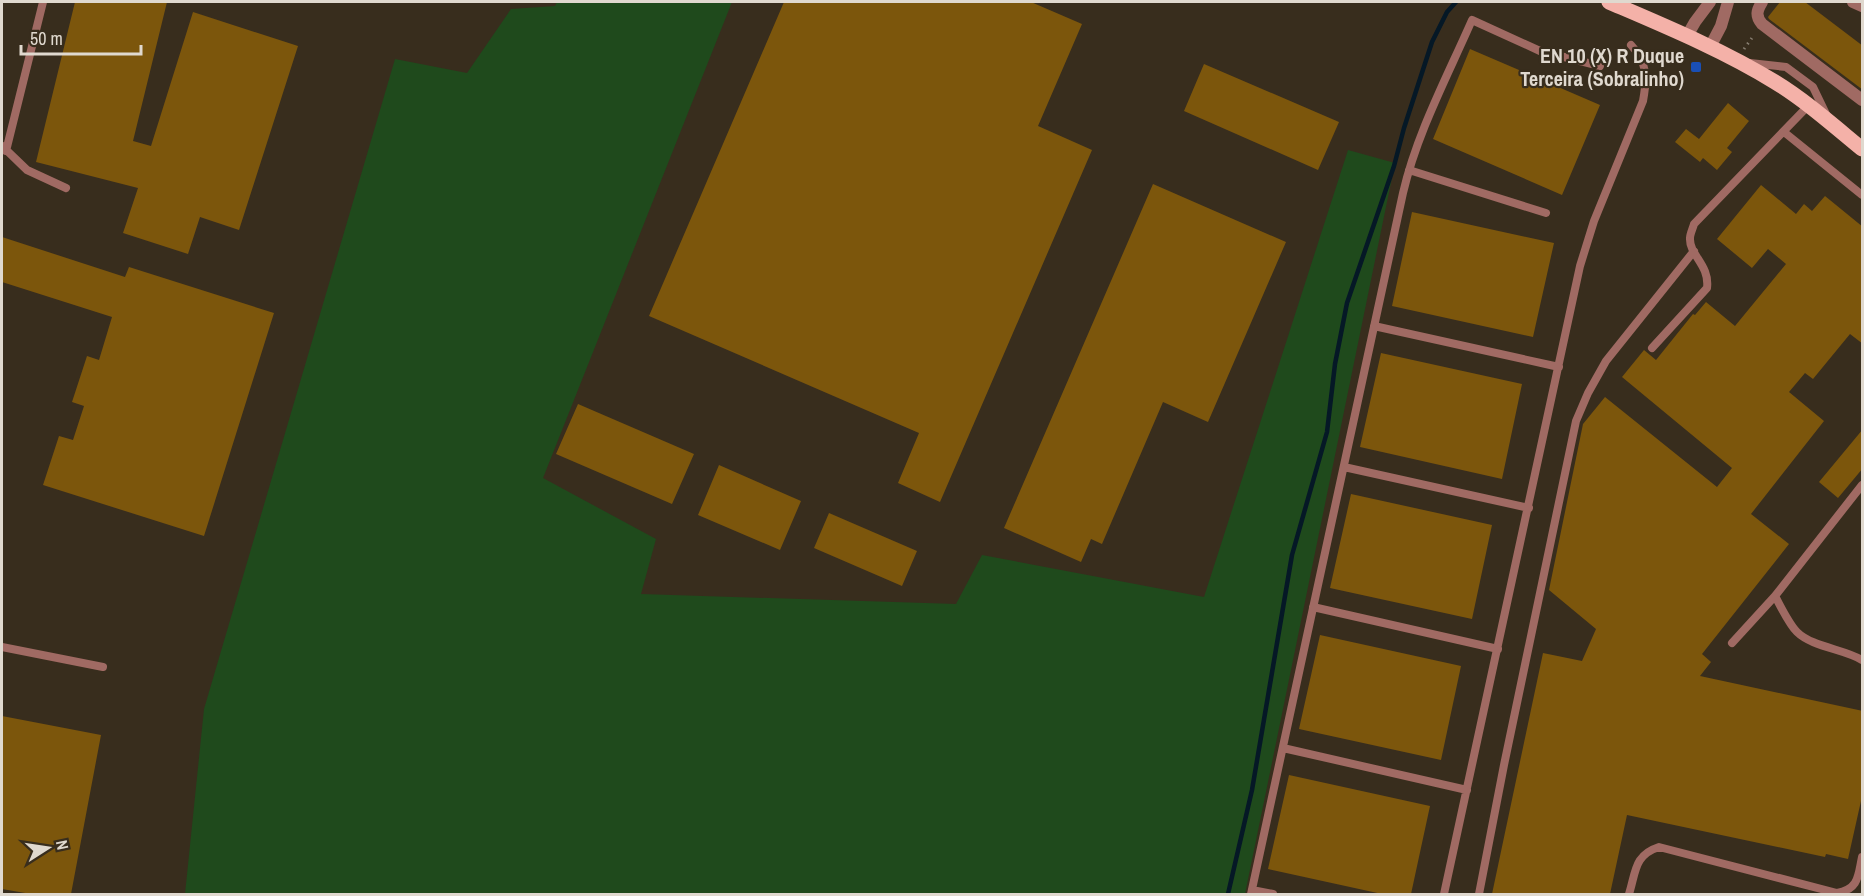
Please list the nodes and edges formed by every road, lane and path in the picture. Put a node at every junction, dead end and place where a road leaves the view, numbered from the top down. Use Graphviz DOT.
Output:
graph roads {
  1 [pos="44,2"];
  2 [pos="1609,2"];
  3 [pos="1710,2"];
  4 [pos="1728,2"];
  5 [pos="1762,2"];
  6 [pos="1853,2"];
  7 [pos="1863,6"];
  8 [pos="1762,24"];
  9 [pos="1687,36"];
  10 [pos="1631,45"];
  11 [pos="1710,47"];
  12 [pos="1736,61"];
  13 [pos="1600,66"];
  14 [pos="1863,100"];
  15 [pos="1809,105"];
  16 [pos="1831,123"];
  17 [pos="1784,132"];
  18 [pos="4,148"];
  19 [pos="1863,149"];
  20 [pos="1409,170"];
  21 [pos="66,188"];
  22 [pos="1863,195"];
  23 [pos="1546,213"];
  24 [pos="1694,251"];
  25 [pos="1374,326"];
  26 [pos="1652,348"];
  27 [pos="1559,367"];
  28 [pos="1344,467"];
  29 [pos="1863,485"];
  30 [pos="1529,508"];
  31 [pos="1775,596"];
  32 [pos="1313,607"];
  33 [pos="1732,644"];
  34 [pos="2,646"];
  35 [pos="1498,650"];
  36 [pos="1863,660"];
  37 [pos="103,667"];
  38 [pos="1282,748"];
  39 [pos="1467,790"];
  40 [pos="1863,857"];
  41 [pos="1251,892"];
  42 [pos="1273,894"];
  43 [pos="1444,894"];
  44 [pos="1479,894"];
  45 [pos="1629,894"];
  1 -- 18 [label="lane"];
  2 -- 9 [label="main road"];
  3 -- 9 [label="street"];
  4 -- 11 [label="street"];
  5 -- 8 [label="street"];
  6 -- 7 [label="street"];
  8 -- 12 [label="path"];
  8 -- 14 [label="street"];
  9 -- 11 [label="main road"];
  10 -- 27 [label="lane"];
  11 -- 12 [label="main road"];
  12 -- 15 [label="main road"];
  12 -- 16 [label="lane"];
  13 -- 20 [label="lane"];
  15 -- 16 [label="main road"];
  15 -- 17 [label="lane"];
  16 -- 19 [label="main road"];
  17 -- 22 [label="lane"];
  17 -- 24 [label="lane"];
  18 -- 21 [label="lane"];
  20 -- 23 [label="lane"];
  20 -- 25 [label="lane"];
  24 -- 26 [label="lane"];
  24 -- 44 [label="lane"];
  25 -- 27 [label="lane"];
  25 -- 28 [label="lane"];
  27 -- 30 [label="lane"];
  28 -- 30 [label="lane"];
  28 -- 32 [label="lane"];
  29 -- 31 [label="lane"];
  30 -- 35 [label="lane"];
  31 -- 33 [label="lane"];
  31 -- 36 [label="lane"];
  32 -- 35 [label="lane"];
  32 -- 38 [label="lane"];
  34 -- 37 [label="lane"];
  35 -- 39 [label="lane"];
  38 -- 39 [label="lane"];
  38 -- 41 [label="lane"];
  39 -- 43 [label="lane"];
  40 -- 45 [label="lane"];
  41 -- 42 [label="lane"];
}
